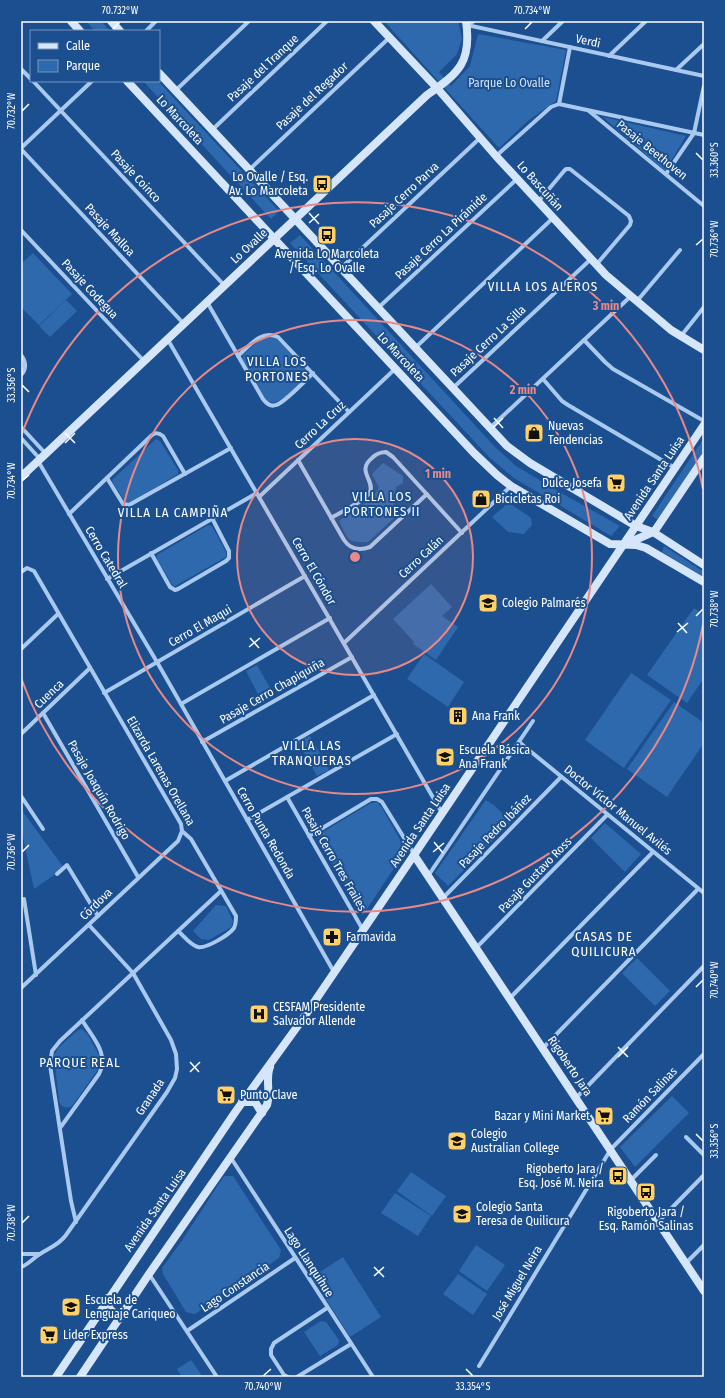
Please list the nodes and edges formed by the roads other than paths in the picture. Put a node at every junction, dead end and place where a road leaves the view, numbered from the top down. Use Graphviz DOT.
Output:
graph roads {
  1 [pos="71,21"];
  2 [pos="110,21"];
  3 [pos="156,21"];
  4 [pos="249,21"];
  5 [pos="328,21"];
  6 [pos="374,21"];
  7 [pos="563,21"];
  8 [pos="646,21"];
  9 [pos="469,22"];
  10 [pos="79,30"];
  11 [pos="119,30"];
  12 [pos="147,30"];
  13 [pos="389,37"];
  14 [pos="542,41"];
  15 [pos="704,44"];
  16 [pos="570,47"];
  17 [pos="609,56"];
  18 [pos="21,69"];
  19 [pos="676,70"];
  20 [pos="160,74"];
  21 [pos="704,76"];
  22 [pos="30,78"];
  23 [pos="34,82"];
  24 [pos="91,82"];
  25 [pos="128,82"];
  26 [pos="704,86"];
  27 [pos="437,88"];
  28 [pos="176,91"];
  29 [pos="559,104"];
  30 [pos="587,110"];
  31 [pos="60,111"];
  32 [pos="212,130"];
  33 [pos="694,133"];
  34 [pos="704,135"];
  35 [pos="480,138"];
  36 [pos="21,149"];
  37 [pos="496,156"];
  38 [pos="249,170"];
  39 [pos="666,174"];
  40 [pos="517,179"];
  41 [pos="538,202"];
  42 [pos="704,206"];
  43 [pos="553,218"];
  44 [pos="295,219"];
  45 [pos="21,230"];
  46 [pos="274,239"];
  47 [pos="680,250"];
  48 [pos="593,262"];
  49 [pos="341,268"];
  50 [pos="225,286"];
  51 [pos="634,299"];
  52 [pos="207,302"];
  53 [pos="704,307"];
  54 [pos="378,308"];
  55 [pos="184,324"];
  56 [pos="681,336"];
  57 [pos="168,339"];
  58 [pos="584,340"];
  59 [pos="415,348"];
  60 [pos="704,350"];
  61 [pos="21,355"];
  62 [pos="238,356"];
  63 [pos="144,362"];
  64 [pos="396,368"];
  65 [pos="313,373"];
  66 [pos="21,375"];
  67 [pos="543,379"];
  68 [pos="452,388"];
  69 [pos="350,412"];
  70 [pos="704,422"];
  71 [pos="704,425"];
  72 [pos="21,427"];
  73 [pos="490,428"];
  74 [pos="21,438"];
  75 [pos="231,448"];
  76 [pos="41,458"];
  77 [pos="704,458"];
  78 [pos="298,460"];
  79 [pos="675,468"];
  80 [pos="185,474"];
  81 [pos="21,477"];
  82 [pos="107,478"];
  83 [pos="512,486"];
  84 [pos="427,494"];
  85 [pos="258,495"];
  86 [pos="69,514"];
  87 [pos="212,518"];
  88 [pos="331,518"];
  89 [pos="636,526"];
  90 [pos="653,532"];
  91 [pos="462,533"];
  92 [pos="623,545"];
  93 [pos="151,554"];
  94 [pos="704,565"];
  95 [pos="21,572"];
  96 [pos="305,576"];
  97 [pos="107,579"];
  98 [pos="704,582"];
  99 [pos="58,614"];
  100 [pos="330,618"];
  101 [pos="344,643"];
  102 [pos="21,649"];
  103 [pos="352,657"];
  104 [pos="157,662"];
  105 [pos="90,668"];
  106 [pos="104,693"];
  107 [pos="374,695"];
  108 [pos="181,704"];
  109 [pos="43,713"];
  110 [pos="533,721"];
  111 [pos="21,734"];
  112 [pos="397,734"];
  113 [pos="202,742"];
  114 [pos="519,742"];
  115 [pos="562,777"];
  116 [pos="225,781"];
  117 [pos="21,796"];
  118 [pos="287,797"];
  119 [pos="443,813"];
  120 [pos="608,815"];
  121 [pos="247,820"];
  122 [pos="43,829"];
  123 [pos="182,831"];
  124 [pos="309,836"];
  125 [pos="653,852"];
  126 [pos="414,855"];
  127 [pos="57,874"];
  128 [pos="428,876"];
  129 [pos="138,877"];
  130 [pos="698,888"];
  131 [pos="222,891"];
  132 [pos="704,893"];
  133 [pos="443,898"];
  134 [pos="24,899"];
  135 [pos="98,916"];
  136 [pos="89,924"];
  137 [pos="363,930"];
  138 [pos="178,931"];
  139 [pos="476,948"];
  140 [pos="704,966"];
  141 [pos="335,972"];
  142 [pos="132,973"];
  143 [pos="36,975"];
  144 [pos="21,988"];
  145 [pos="510,998"];
  146 [pos="82,1020"];
  147 [pos="543,1048"];
  148 [pos="704,1054"];
  149 [pos="275,1058"];
  150 [pos="576,1098"];
  151 [pos="242,1102"];
  152 [pos="262,1113"];
  153 [pos="60,1128"];
  154 [pos="686,1137"];
  155 [pos="611,1149"];
  156 [pos="656,1155"];
  157 [pos="704,1155"];
  158 [pos="231,1158"];
  159 [pos="704,1175"];
  160 [pos="631,1180"];
  161 [pos="76,1222"];
  162 [pos="658,1222"];
  163 [pos="704,1245"];
  164 [pos="21,1254"];
  165 [pos="39,1254"];
  166 [pos="295,1258"];
  167 [pos="686,1264"];
  168 [pos="21,1267"];
  169 [pos="149,1274"];
  170 [pos="704,1291"];
  171 [pos="108,1298"];
  172 [pos="327,1308"];
  173 [pos="125,1310"];
  174 [pos="187,1331"];
  175 [pos="351,1344"];
  176 [pos="479,1366"];
  177 [pos="56,1377"];
  178 [pos="80,1377"];
  179 [pos="217,1377"];
  180 [pos="288,1377"];
  181 [pos="297,1377"];
  182 [pos="373,1377"];
  1 -- 10 [label="main road"];
  2 -- 11 [label="main road"];
  3 -- 12 [label="street"];
  4 -- 28 [label="street"];
  5 -- 32 [label="street, Pasaje del Tranque"];
  6 -- 13 [label="main road, Lo Bascuñán"];
  7 -- 14 [label="street"];
  8 -- 17 [label="street"];
  9 -- 14 [label="street, Verdi"];
  9 -- 27 [label="main road, Lo Ovalle"];
  13 -- 27 [label="main road, Lo Bascuñán"];
  13 -- 38 [label="street, Pasaje del Regador"];
  14 -- 16 [label="street, Verdi"];
  15 -- 19 [label="street"];
  16 -- 17 [label="street, Verdi"];
  16 -- 29 [label="street"];
  17 -- 19 [label="street, Verdi"];
  18 -- 22 [label="street, Pasaje Coinco"];
  19 -- 21 [label="street, Verdi"];
  20 -- 28 [label="main road, Lo Marcoleta"];
  23 -- 31 [label="street, Pasaje Coinco"];
  24 -- 31 [label="street"];
  25 -- 46 [label="main road, Lo Marcoleta"];
  26 -- 33 [label="street"];
  27 -- 35 [label="main road, Lo Bascuñán"];
  27 -- 44 [label="main road, Lo Ovalle"];
  28 -- 32 [label="main road, Lo Marcoleta"];
  29 -- 30 [label="street"];
  29 -- 37 [label="street"];
  30 -- 33 [label="street"];
  30 -- 39 [label="street, Pasaje Beethoven"];
  31 -- 36 [label="street"];
  31 -- 50 [label="street, Pasaje Coinco"];
  32 -- 38 [label="main road, Lo Marcoleta"];
  33 -- 34 [label="street"];
  33 -- 39 [label="street"];
  35 -- 37 [label="main road, Lo Bascuñán"];
  35 -- 49 [label="street, Pasaje Cerro Parva"];
  36 -- 55 [label="street, Pasaje Malloa"];
  37 -- 40 [label="main road, Lo Bascuñán"];
  38 -- 44 [label="main road, Lo Marcoleta"];
  39 -- 42 [label="street, Pasaje Beethoven"];
  40 -- 41 [label="main road, Lo Bascuñán"];
  40 -- 54 [label="street, Pasaje Cerro La Pirámide"];
  41 -- 43 [label="main road, Lo Bascuñán"];
  41 -- 48 [label="street, Pasaje Cerro La Silla"];
  43 -- 48 [label="main road, Lo Bascuñán"];
  43 -- 59 [label="street"];
  44 -- 46 [label="main road, Lo Ovalle"];
  44 -- 49 [label="main road, Lo Marcoleta"];
  45 -- 63 [label="street, Pasaje Codegua"];
  46 -- 50 [label="main road, Lo Ovalle"];
  46 -- 64 [label="main road, Lo Marcoleta"];
  47 -- 51 [label="street"];
  48 -- 51 [label="main road, Lo Bascuñán"];
  48 -- 68 [label="street, Pasaje Cerro La Silla"];
  49 -- 54 [label="main road, Lo Marcoleta"];
  50 -- 52 [label="main road, Lo Ovalle"];
  51 -- 56 [label="main road, Lo Bascuñán"];
  51 -- 58 [label="street"];
  52 -- 55 [label="main road, Lo Ovalle"];
  52 -- 62 [label="street"];
  53 -- 56 [label="street"];
  54 -- 59 [label="main road, Lo Marcoleta"];
  55 -- 57 [label="main road, Lo Ovalle"];
  56 -- 60 [label="main road, Lo Bascuñán"];
  57 -- 63 [label="main road, Lo Ovalle"];
  57 -- 75 [label="street, Cerro El Cóndor"];
  58 -- 67 [label="street"];
  58 -- 70 [label="street"];
  59 -- 68 [label="main road, Lo Marcoleta"];
  61 -- 66 [label="street"];
  62 -- 65 [label="street"];
  62 -- 65 [label="street"];
  63 -- 76 [label="main road, Lo Ovalle"];
  64 -- 69 [label="street, Cerro La Cruz"];
  64 -- 83 [label="main road, Lo Marcoleta"];
  65 -- 69 [label="street"];
  67 -- 73 [label="street"];
  67 -- 79 [label="street"];
  68 -- 73 [label="main road, Lo Marcoleta"];
  69 -- 78 [label="street, Cerro La Cruz"];
  71 -- 79 [label="main road, Avenida Santa Luisa"];
  72 -- 76 [label="street"];
  73 -- 89 [label="main road, Lo Marcoleta"];
  74 -- 76 [label="street"];
  75 -- 80 [label="street"];
  75 -- 85 [label="street, Cerro El Cóndor"];
  76 -- 81 [label="main road, Lo Ovalle"];
  76 -- 86 [label="street, Cerro Catedral"];
  77 -- 90 [label="main road"];
  78 -- 85 [label="street, Cerro La Cruz"];
  78 -- 88 [label="street"];
  79 -- 89 [label="main road, Avenida Santa Luisa"];
  80 -- 82 [label="street"];
  80 -- 82 [label="street"];
  82 -- 86 [label="street"];
  83 -- 91 [label="street, Cerro Calán"];
  83 -- 92 [label="main road, Lo Marcoleta"];
  84 -- 88 [label="street"];
  84 -- 88 [label="street"];
  84 -- 91 [label="street"];
  85 -- 87 [label="street, Cerro La Cruz"];
  85 -- 96 [label="street, Cerro El Cóndor"];
  86 -- 97 [label="street, Cerro Catedral"];
  87 -- 93 [label="street, Cerro La Cruz"];
  87 -- 93 [label="street"];
  89 -- 90 [label="main road, Lo Marcoleta"];
  89 -- 92 [label="main road, Avenida Santa Luisa"];
  90 -- 92 [label="main road, Avenida Santa Luisa"];
  90 -- 94 [label="main road, Lo Marcoleta"];
  91 -- 101 [label="street, Cerro Calán"];
  92 -- 98 [label="main road, Lo Marcoleta"];
  92 -- 119 [label="main road, Avenida Santa Luisa"];
  93 -- 97 [label="street, Cerro La Cruz"];
  95 -- 99 [label="street, Elizarda Larenas Orellana"];
  96 -- 100 [label="street, Cerro El Cóndor"];
  96 -- 104 [label="street, Cerro El Maqui"];
  97 -- 104 [label="street, Cerro Catedral"];
  99 -- 102 [label="street"];
  99 -- 105 [label="street, Elizarda Larenas Orellana"];
  100 -- 101 [label="street, Cerro El Cóndor"];
  100 -- 108 [label="street"];
  101 -- 103 [label="street, Cerro El Cóndor"];
  103 -- 107 [label="street, Cerro El Cóndor"];
  103 -- 113 [label="street, Pasaje Cerro Chapiquiña"];
  104 -- 106 [label="street, Cerro El Maqui"];
  104 -- 108 [label="street, Cerro Catedral"];
  105 -- 106 [label="street, Elizarda Larenas Orellana"];
  105 -- 109 [label="street, Cuenca"];
  106 -- 123 [label="street, Elizarda Larenas Orellana"];
  107 -- 112 [label="street, Cerro El Cóndor"];
  107 -- 116 [label="street"];
  108 -- 113 [label="street, Cerro Punta Redonda"];
  109 -- 111 [label="street, Cuenca"];
  109 -- 129 [label="street, Pasaje Joaquín Rodrigo"];
  110 -- 114 [label="street"];
  112 -- 118 [label="street"];
  112 -- 119 [label="street, Cerro El Cóndor"];
  113 -- 116 [label="street, Cerro Punta Redonda"];
  114 -- 115 [label="street, Doctor Víctor Manuel Avilés"];
  114 -- 128 [label="street"];
  115 -- 120 [label="street, Doctor Víctor Manuel Avilés"];
  115 -- 133 [label="street, Pasaje Pedro Ibáñez"];
  116 -- 121 [label="street, Cerro Punta Redonda"];
  117 -- 122 [label="street"];
  118 -- 121 [label="street"];
  118 -- 124 [label="street, Pasaje Cerro Tres Frailes"];
  119 -- 126 [label="main road, Avenida Santa Luisa"];
  120 -- 125 [label="street, Doctor Víctor Manuel Avilés"];
  120 -- 139 [label="street, Pasaje Gustavo Ross"];
  121 -- 141 [label="street, Cerro Punta Redonda"];
  123 -- 129 [label="street, Córdova"];
  123 -- 131 [label="street, Elizarda Larenas Orellana"];
  124 -- 126 [label="street"];
  124 -- 137 [label="street, Pasaje Cerro Tres Frailes"];
  125 -- 130 [label="street, Doctor Víctor Manuel Avilés"];
  125 -- 145 [label="street"];
  126 -- 128 [label="main road, Rigoberto Jara"];
  126 -- 137 [label="main road, Avenida Santa Luisa"];
  127 -- 135 [label="street"];
  128 -- 133 [label="main road, Rigoberto Jara"];
  129 -- 135 [label="street, Córdova"];
  130 -- 132 [label="street, Doctor Víctor Manuel Avilés"];
  130 -- 147 [label="street"];
  131 -- 138 [label="street"];
  131 -- 138 [label="street, Elizarda Larenas Orellana"];
  133 -- 139 [label="main road, Rigoberto Jara"];
  134 -- 143 [label="street"];
  135 -- 136 [label="street, Córdova"];
  136 -- 142 [label="street"];
  136 -- 143 [label="street, Córdova"];
  137 -- 141 [label="main road, Avenida Santa Luisa"];
  138 -- 142 [label="street"];
  139 -- 145 [label="main road, Rigoberto Jara"];
  140 -- 150 [label="street"];
  141 -- 149 [label="main road, Avenida Santa Luisa"];
  142 -- 146 [label="street"];
  142 -- 161 [label="street, Granada"];
  143 -- 144 [label="street, Córdova"];
  145 -- 147 [label="main road, Rigoberto Jara"];
  146 -- 153 [label="street"];
  146 -- 153 [label="street"];
  147 -- 150 [label="main road, Rigoberto Jara"];
  148 -- 155 [label="street, Ramón Salinas"];
  149 -- 151 [label="main road, Avenida Santa Luisa"];
  149 -- 152 [label="main road, Avenida Santa Luisa"];
  150 -- 155 [label="main road, Rigoberto Jara"];
  151 -- 152 [label="main road"];
  151 -- 171 [label="main road, Avenida Santa Luisa"];
  152 -- 158 [label="main road, Avenida Santa Luisa"];
  153 -- 161 [label="street"];
  154 -- 157 [label="street"];
  155 -- 160 [label="main road, Rigoberto Jara"];
  155 -- 176 [label="street, José Miguel Neira"];
  156 -- 160 [label="street"];
  158 -- 166 [label="street, Lago Llanquihue"];
  158 -- 169 [label="main road, Avenida Santa Luisa"];
  159 -- 162 [label="street"];
  160 -- 162 [label="main road, Rigoberto Jara"];
  161 -- 165 [label="street, Granada"];
  162 -- 167 [label="main road, Rigoberto Jara"];
  163 -- 167 [label="street"];
  164 -- 165 [label="street, Granada"];
  165 -- 168 [label="street, Granada"];
  166 -- 172 [label="street, Lago Llanquihue"];
  166 -- 174 [label="street, Lago Constancia"];
  167 -- 170 [label="main road, Rigoberto Jara"];
  169 -- 173 [label="main road, Avenida Santa Luisa"];
  169 -- 174 [label="street"];
  171 -- 173 [label="main road"];
  171 -- 177 [label="main road, Avenida Santa Luisa"];
  172 -- 175 [label="street, Lago Llanquihue"];
  172 -- 180 [label="street"];
  173 -- 178 [label="main road, Avenida Santa Luisa"];
  174 -- 179 [label="street"];
  175 -- 181 [label="street"];
  175 -- 182 [label="street, Lago Llanquihue"];
}
